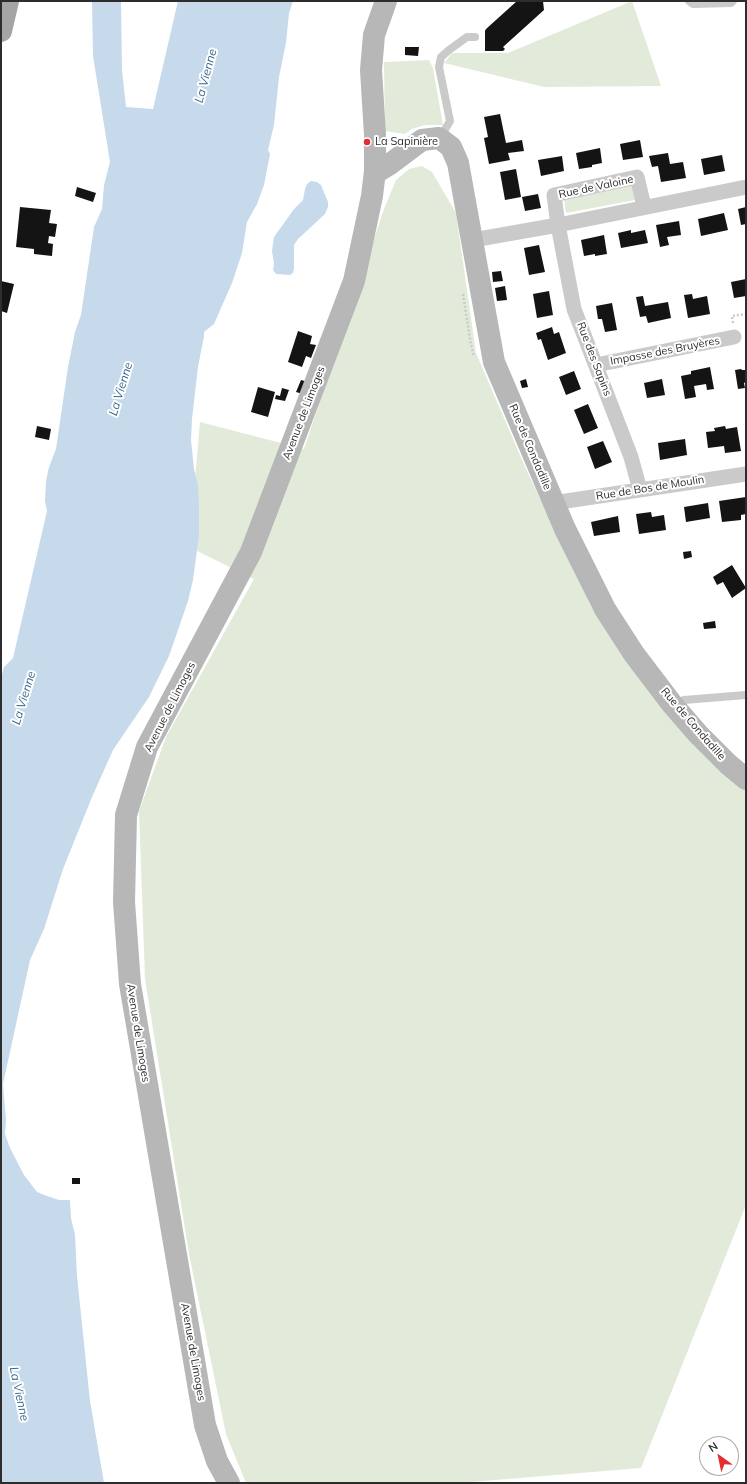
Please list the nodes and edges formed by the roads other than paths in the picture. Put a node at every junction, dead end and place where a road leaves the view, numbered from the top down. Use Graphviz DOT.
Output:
graph roads {
  1 [pos="8,1"];
  2 [pos="386,1"];
  3 [pos="689,1"];
  4 [pos="733,1"];
  5 [pos="1,31"];
  6 [pos="475,37"];
  7 [pos="439,138"];
  8 [pos="375,171"];
  9 [pos="746,187"];
  10 [pos="644,206"];
  11 [pos="558,225"];
  12 [pos="473,240"];
  13 [pos="734,337"];
  14 [pos="596,365"];
  15 [pos="746,474"];
  16 [pos="640,490"];
  17 [pos="553,503"];
  18 [pos="746,695"];
  19 [pos="672,704"];
  20 [pos="746,779"];
  21 [pos="229,1483"];
  1 -- 5 [label="main road"];
  2 -- 8 [label="main road, Avenue de Limoges"];
  3 -- 4 [label="lane"];
  6 -- 7 [label="lane"];
  7 -- 8 [label="main road"];
  7 -- 12 [label="main road, Rue de Condadille"];
  8 -- 21 [label="main road, Avenue de Limoges"];
  9 -- 10 [label="street"];
  10 -- 11 [label="street"];
  10 -- 11 [label="street, Rue de Valoine"];
  11 -- 12 [label="street"];
  11 -- 14 [label="street, Rue des Sapins"];
  12 -- 17 [label="main road, Rue de Condadille"];
  13 -- 14 [label="street, Impasse des Bruyères"];
  14 -- 16 [label="street, Rue des Sapins"];
  15 -- 16 [label="street, Rue de Bos de Moulin"];
  16 -- 17 [label="street, Rue de Bos de Moulin"];
  17 -- 19 [label="main road, Rue de Condadille"];
  18 -- 19 [label="lane"];
  19 -- 20 [label="main road, Rue de Condadille"];
}
